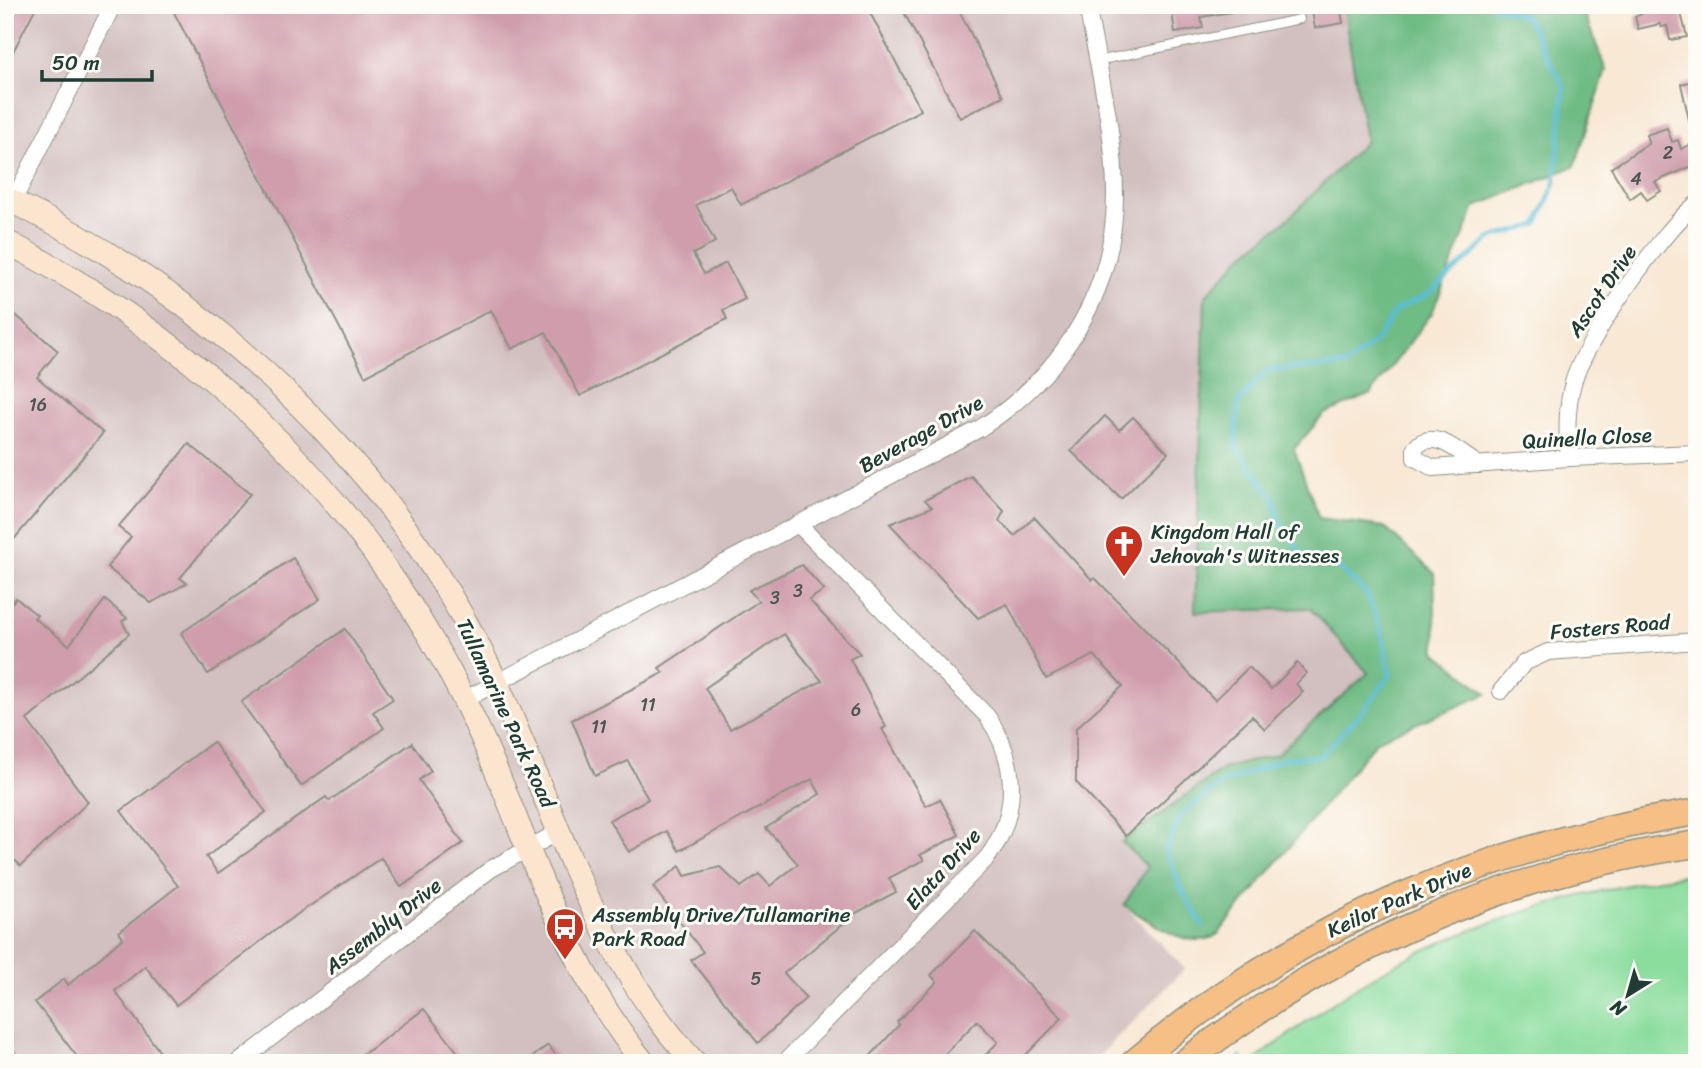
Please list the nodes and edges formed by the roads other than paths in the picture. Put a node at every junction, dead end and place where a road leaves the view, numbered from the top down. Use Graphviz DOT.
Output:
graph roads {
  1 [pos="113,5"];
  2 [pos="1087,5"];
  3 [pos="1300,19"];
  4 [pos="1097,61"];
  5 [pos="1697,204"];
  6 [pos="8,205"];
  7 [pos="5,242"];
  8 [pos="1697,453"];
  9 [pos="1569,458"];
  10 [pos="1479,466"];
  11 [pos="798,524"];
  12 [pos="1697,641"];
  13 [pos="496,682"];
  14 [pos="1501,691"];
  15 [pos="464,700"];
  16 [pos="1697,812"];
  17 [pos="559,831"];
  18 [pos="1697,844"];
  19 [pos="526,847"];
  20 [pos="5,1052"];
  21 [pos="13,1063"];
  22 [pos="238,1063"];
  23 [pos="644,1063"];
  24 [pos="695,1063"];
  25 [pos="784,1063"];
  26 [pos="1134,1063"];
  27 [pos="1184,1063"];
  1 -- 6 [label="street"];
  2 -- 4 [label="street, Beverage Drive"];
  3 -- 4 [label="lane"];
  4 -- 11 [label="street, Beverage Drive"];
  5 -- 9 [label="street, Ascot Drive"];
  6 -- 13 [label="street, Tullamarine Park Road"];
  7 -- 15 [label="street, Tullamarine Park Road"];
  8 -- 9 [label="street, Quinella Close"];
  9 -- 10 [label="street, Quinella Close"];
  11 -- 13 [label="street, Beverage Drive"];
  11 -- 25 [label="street, Elata Drive"];
  12 -- 14 [label="street, Fosters Road"];
  13 -- 15 [label="street, Beverage Drive"];
  13 -- 17 [label="street, Tullamarine Park Road"];
  15 -- 19 [label="street, Tullamarine Park Road"];
  16 -- 26 [label="main road, Keilor Park Drive"];
  17 -- 19 [label="street, Assembly Drive"];
  17 -- 24 [label="street, Tullamarine Park Road"];
  18 -- 27 [label="main road, Keilor Park Drive"];
  19 -- 22 [label="street, Assembly Drive"];
  19 -- 23 [label="street, Tullamarine Park Road"];
  20 -- 21 [label="street"];
}
